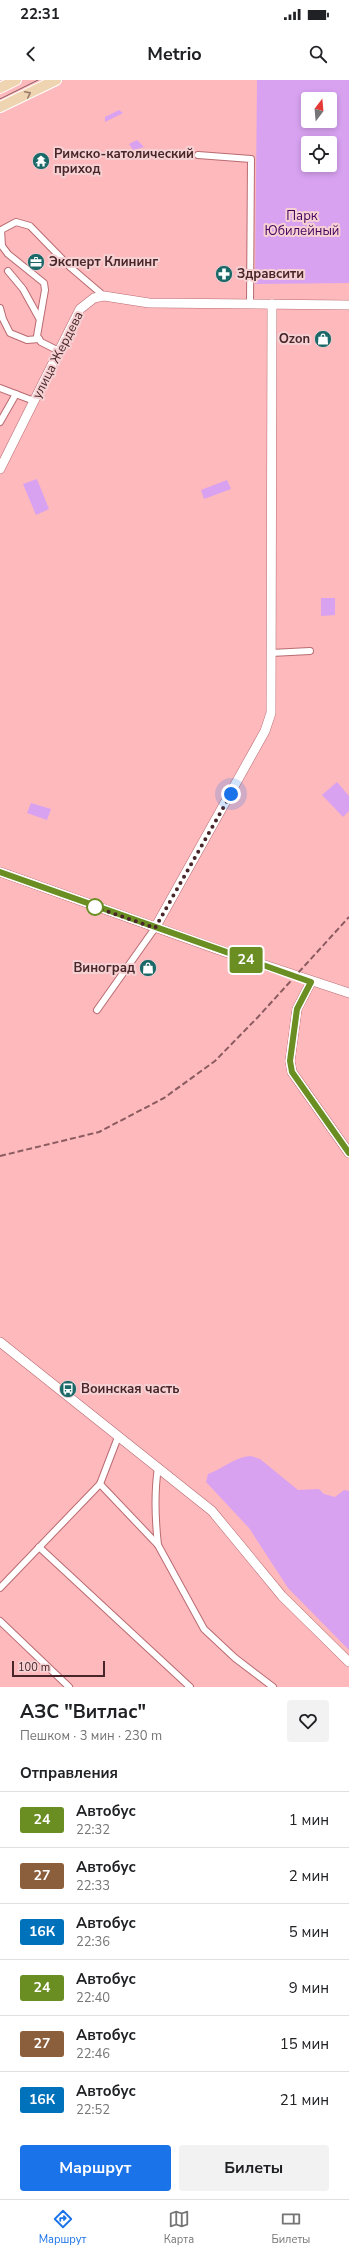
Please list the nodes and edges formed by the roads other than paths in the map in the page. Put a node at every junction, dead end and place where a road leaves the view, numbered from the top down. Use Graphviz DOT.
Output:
graph roads {
  1 [pos="16,80"];
  2 [pos="56,80"];
  3 [pos="0,88"];
  4 [pos="0,107"];
  5 [pos="198,155"];
  6 [pos="8,271"];
  7 [pos="104,296"];
  8 [pos="250,304"];
  9 [pos="272,304"];
  10 [pos="349,305"];
  11 [pos="0,308"];
  12 [pos="39,318"];
  13 [pos="39,339"];
  14 [pos="59,351"];
  15 [pos="0,388"];
  16 [pos="16,394"];
  17 [pos="34,401"];
  18 [pos="0,422"];
  19 [pos="0,469"];
  20 [pos="310,651"];
  21 [pos="271,653"];
  22 [pos="0,872"];
  23 [pos="155,928"];
  24 [pos="311,982"];
  25 [pos="349,993"];
  26 [pos="97,1010"];
  27 [pos="349,1153"];
  28 [pos="0,1342"];
  29 [pos="118,1437"];
  30 [pos="158,1467"];
  31 [pos="100,1484"];
  32 [pos="158,1545"];
  33 [pos="39,1547"];
  34 [pos="0,1588"];
  35 [pos="0,1621"];
  36 [pos="349,1662"];
  37 [pos="70,1687"];
  38 [pos="190,1687"];
  39 [pos="272,1687"];
  1 -- 3 [label="main road"];
  4 -- 2 [label="main road, one-way"];
  5 -- 8 [label="street"];
  6 -- 12 [label="street"];
  7 -- 8 [label="main road"];
  7 -- 12 [label="street"];
  7 -- 14 [label="main road, улица Жердева"];
  8 -- 9 [label="main road"];
  9 -- 10 [label="main road"];
  9 -- 21 [label="main road"];
  11 -- 13 [label="street"];
  12 -- 13 [label="street"];
  13 -- 14 [label="street"];
  14 -- 17 [label="main road, улица Жердева"];
  15 -- 16 [label="street"];
  16 -- 17 [label="street"];
  16 -- 18 [label="street"];
  17 -- 19 [label="main road, улица Жердева"];
  20 -- 21 [label="street"];
  21 -- 23 [label="main road"];
  22 -- 23 [label="main road"];
  23 -- 24 [label="main road"];
  23 -- 26 [label="street"];
  24 -- 25 [label="main road"];
  24 -- 27 [label="main road"];
  28 -- 29 [label="main road"];
  29 -- 30 [label="main road"];
  29 -- 31 [label="street"];
  30 -- 32 [label="street"];
  30 -- 36 [label="main road"];
  31 -- 32 [label="street"];
  31 -- 33 [label="street"];
  32 -- 39 [label="street"];
  33 -- 34 [label="street"];
  33 -- 38 [label="street"];
  35 -- 37 [label="street"];
}
